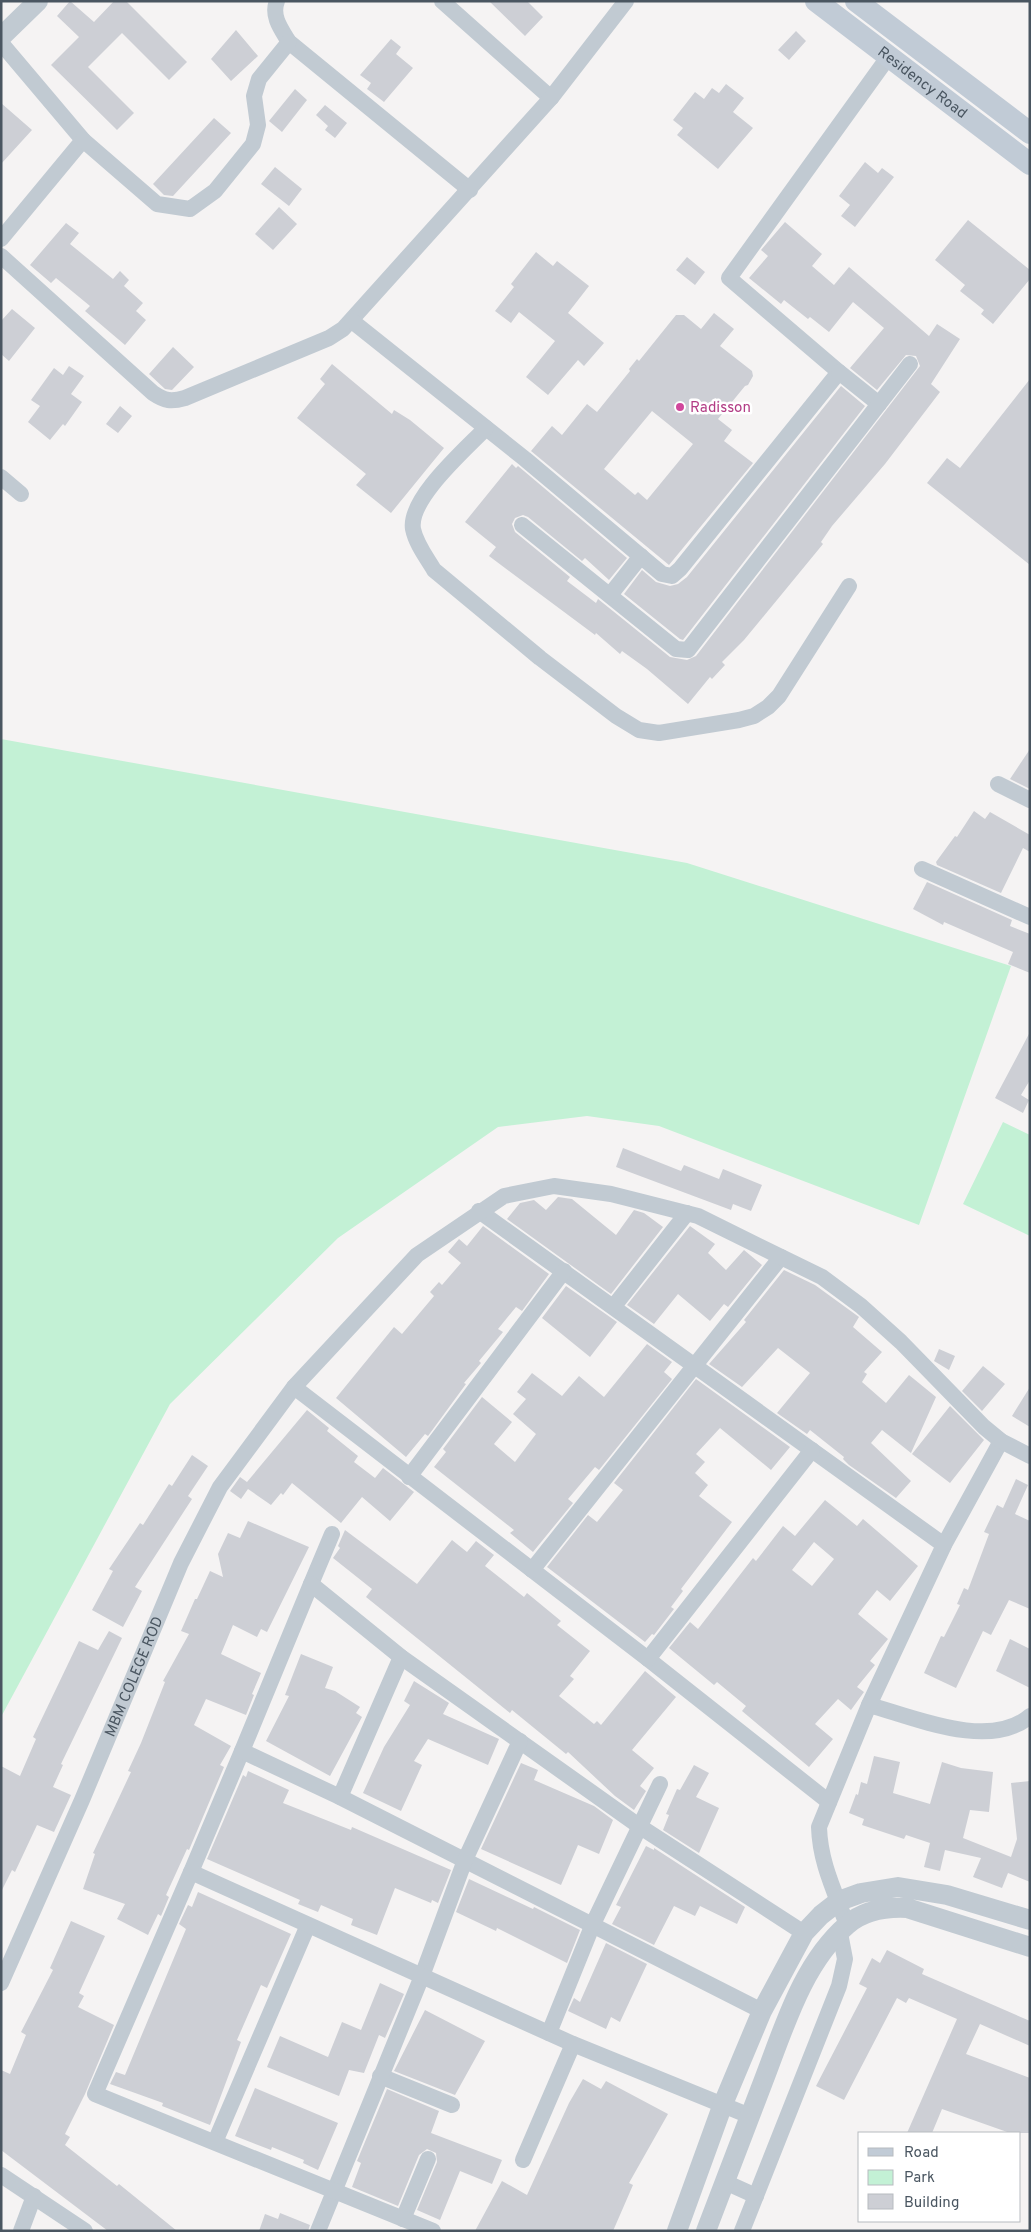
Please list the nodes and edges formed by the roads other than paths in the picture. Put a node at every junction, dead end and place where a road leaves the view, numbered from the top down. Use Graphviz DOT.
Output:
graph roads {
  1 [pos="38,1"];
  2 [pos="277,1"];
  3 [pos="442,1"];
  4 [pos="626,1"];
  5 [pos="816,1"];
  6 [pos="856,1"];
  7 [pos="1,37"];
  8 [pos="288,42"];
  9 [pos="1,43"];
  10 [pos="889,56"];
  11 [pos="551,98"];
  12 [pos="1030,133"];
  13 [pos="83,140"];
  14 [pos="1030,164"];
  15 [pos="470,190"];
  16 [pos="1,239"];
  17 [pos="1,256"];
  18 [pos="352,321"];
  19 [pos="910,364"];
  20 [pos="838,372"];
  21 [pos="879,404"];
  22 [pos="486,428"];
  23 [pos="1,477"];
  24 [pos="20,494"];
  25 [pos="522,526"];
  26 [pos="641,556"];
  27 [pos="849,586"];
  28 [pos="610,595"];
  29 [pos="998,784"];
  30 [pos="1030,800"];
  31 [pos="922,869"];
  32 [pos="1030,917"];
  33 [pos="479,1211"];
  34 [pos="687,1213"];
  35 [pos="781,1256"];
  36 [pos="564,1271"];
  37 [pos="614,1306"];
  38 [pos="696,1366"];
  39 [pos="294,1387"];
  40 [pos="1001,1441"];
  41 [pos="812,1450"];
  42 [pos="1030,1456"];
  43 [pos="409,1477"];
  44 [pos="332,1534"];
  45 [pos="944,1545"];
  46 [pos="532,1570"];
  47 [pos="311,1584"];
  48 [pos="401,1657"];
  49 [pos="648,1659"];
  50 [pos="868,1705"];
  51 [pos="1030,1716"];
  52 [pos="520,1742"];
  53 [pos="242,1751"];
  54 [pos="660,1784"];
  55 [pos="340,1797"];
  56 [pos="829,1802"];
  57 [pos="639,1826"];
  58 [pos="465,1860"];
  59 [pos="191,1872"];
  60 [pos="839,1901"];
  61 [pos="1030,1920"];
  62 [pos="593,1924"];
  63 [pos="308,1925"];
  64 [pos="844,1929"];
  65 [pos="804,1933"];
  66 [pos="1030,1947"];
  67 [pos="3,1974"];
  68 [pos="422,1976"];
  69 [pos="762,2011"];
  70 [pos="549,2033"];
  71 [pos="573,2044"];
  72 [pos="380,2076"];
  73 [pos="723,2104"];
  74 [pos="452,2105"];
  75 [pos="750,2116"];
  76 [pos="215,2142"];
  77 [pos="428,2159"];
  78 [pos="523,2160"];
  79 [pos="1,2175"];
  80 [pos="725,2182"];
  81 [pos="332,2191"];
  82 [pos="34,2196"];
  83 [pos="756,2196"];
  84 [pos="403,2218"];
  85 [pos="70,2226"];
  86 [pos="21,2231"];
  87 [pos="85,2231"];
  88 [pos="318,2231"];
  89 [pos="433,2231"];
  90 [pos="677,2231"];
  91 [pos="706,2231"];
  92 [pos="742,2231"];
  1 -- 7 [label="street"];
  2 -- 8 [label="street"];
  3 -- 11 [label="street"];
  4 -- 11 [label="street"];
  5 -- 10 [label="main road, Residency Road"];
  6 -- 12 [label="main road, Residency Road"];
  8 -- 13 [label="street"];
  8 -- 15 [label="street"];
  9 -- 13 [label="street"];
  10 -- 14 [label="main road, Residency Road"];
  10 -- 20 [label="street"];
  11 -- 15 [label="street"];
  13 -- 16 [label="street"];
  15 -- 18 [label="street"];
  17 -- 18 [label="street"];
  18 -- 22 [label="street"];
  19 -- 21 [label="street"];
  20 -- 21 [label="street"];
  20 -- 26 [label="street"];
  21 -- 28 [label="street"];
  22 -- 26 [label="street"];
  22 -- 27 [label="street"];
  23 -- 24 [label="street"];
  25 -- 28 [label="street"];
  26 -- 28 [label="street"];
  29 -- 30 [label="street"];
  31 -- 32 [label="street"];
  33 -- 34 [label="street, MBM COLEGE ROD"];
  33 -- 36 [label="street"];
  33 -- 39 [label="street, MBM COLEGE ROD"];
  34 -- 35 [label="street, MBM COLEGE ROD"];
  34 -- 37 [label="street"];
  35 -- 38 [label="street"];
  35 -- 40 [label="street, MBM COLEGE ROD"];
  36 -- 37 [label="street"];
  36 -- 43 [label="street"];
  37 -- 38 [label="street"];
  38 -- 41 [label="street"];
  38 -- 46 [label="street"];
  39 -- 43 [label="street"];
  39 -- 67 [label="street, MBM COLEGE ROD"];
  40 -- 42 [label="street, MBM COLEGE ROD"];
  40 -- 45 [label="street"];
  41 -- 45 [label="street"];
  41 -- 49 [label="street"];
  43 -- 46 [label="street"];
  44 -- 47 [label="street"];
  45 -- 50 [label="street"];
  46 -- 49 [label="street"];
  47 -- 48 [label="street"];
  47 -- 53 [label="street"];
  48 -- 52 [label="street"];
  48 -- 55 [label="street"];
  49 -- 56 [label="street"];
  50 -- 51 [label="street"];
  50 -- 56 [label="street"];
  52 -- 57 [label="street"];
  52 -- 58 [label="street"];
  53 -- 55 [label="street"];
  53 -- 59 [label="street"];
  54 -- 57 [label="street"];
  55 -- 58 [label="street"];
  56 -- 60 [label="street"];
  57 -- 62 [label="street"];
  57 -- 65 [label="street"];
  58 -- 62 [label="street"];
  58 -- 68 [label="street"];
  59 -- 63 [label="street"];
  59 -- 76 [label="street"];
  60 -- 61 [label="street"];
  60 -- 64 [label="street"];
  60 -- 65 [label="street"];
  62 -- 69 [label="street"];
  62 -- 70 [label="street"];
  63 -- 68 [label="street"];
  63 -- 76 [label="street"];
  64 -- 66 [label="street"];
  64 -- 75 [label="street"];
  64 -- 83 [label="street"];
  65 -- 69 [label="street"];
  68 -- 70 [label="street"];
  68 -- 72 [label="street"];
  69 -- 73 [label="street"];
  70 -- 71 [label="street"];
  71 -- 73 [label="street"];
  71 -- 78 [label="street"];
  72 -- 74 [label="street"];
  72 -- 81 [label="street"];
  73 -- 75 [label="street"];
  73 -- 90 [label="street"];
  75 -- 80 [label="street"];
  76 -- 81 [label="street"];
  77 -- 84 [label="street"];
  79 -- 82 [label="street"];
  80 -- 83 [label="street"];
  80 -- 91 [label="street"];
  81 -- 84 [label="street"];
  81 -- 88 [label="street"];
  82 -- 85 [label="street"];
  82 -- 86 [label="street"];
  83 -- 92 [label="street"];
  84 -- 89 [label="street"];
  85 -- 87 [label="street"];
}
